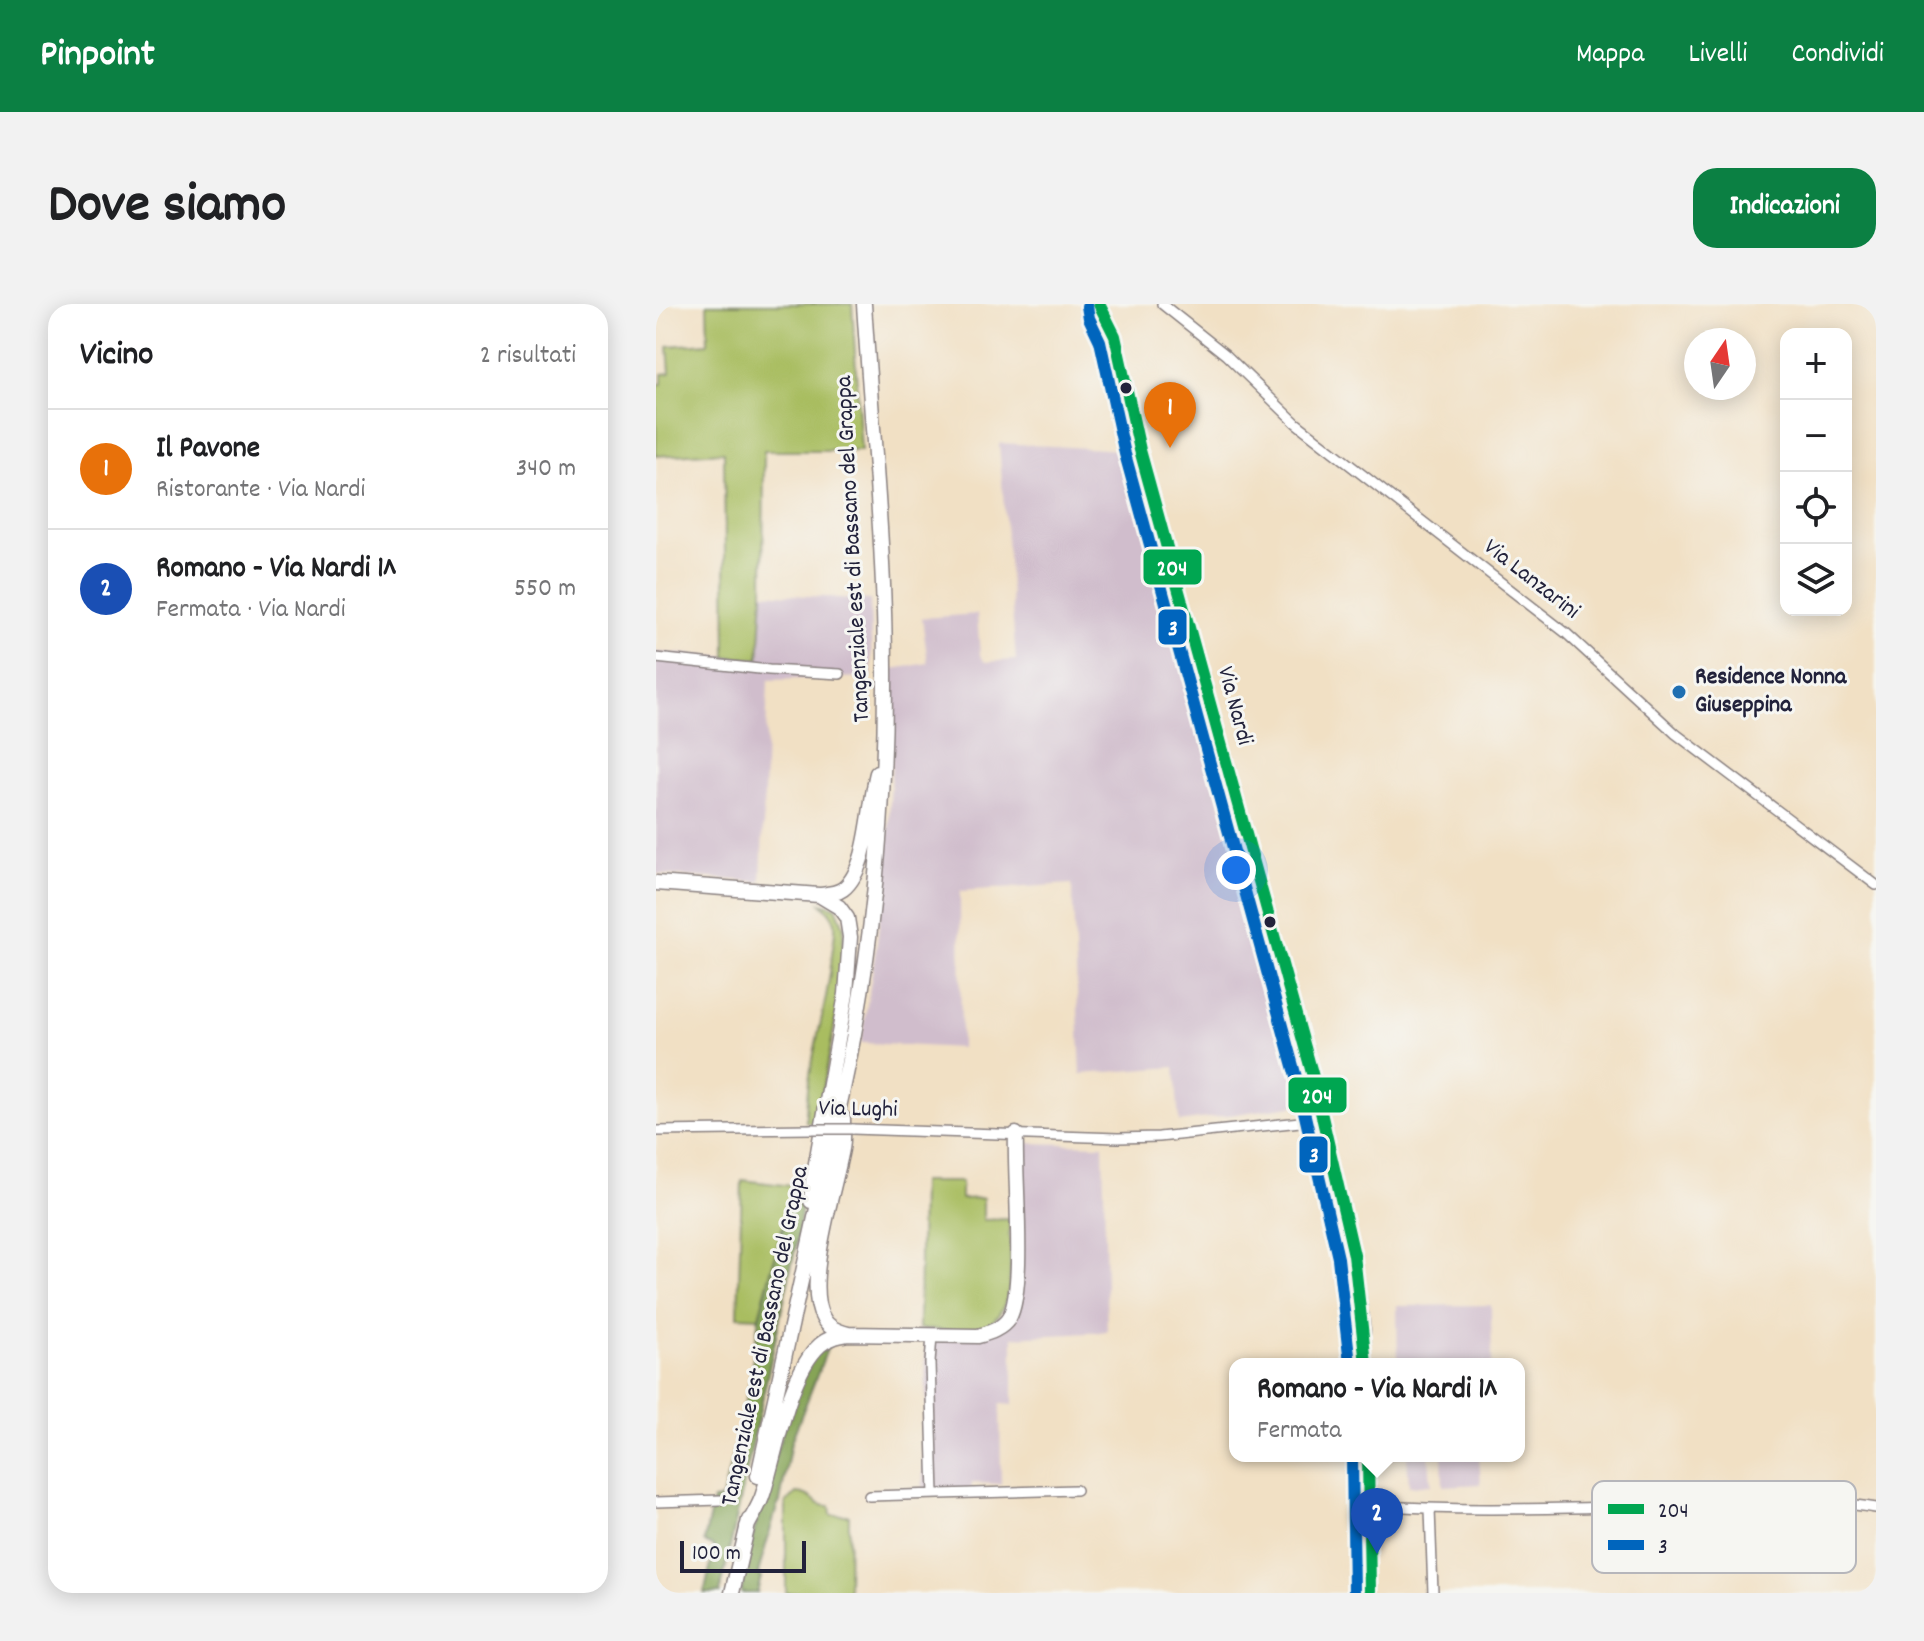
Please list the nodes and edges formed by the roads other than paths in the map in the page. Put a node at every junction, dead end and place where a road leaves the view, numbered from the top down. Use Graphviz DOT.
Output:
graph roads {
  1 [pos="864,304"];
  2 [pos="1162,304"];
  3 [pos="1102,307"];
  4 [pos="656,658"];
  5 [pos="840,674"];
  6 [pos="884,742"];
  7 [pos="656,883"];
  8 [pos="1876,885"];
  9 [pos="819,895"];
  10 [pos="842,1093"];
  11 [pos="1322,1118"];
  12 [pos="656,1131"];
  13 [pos="1016,1134"];
  14 [pos="810,1240"];
  15 [pos="848,1334"];
  16 [pos="932,1335"];
  17 [pos="1366,1358"];
  18 [pos="1368,1462"];
  19 [pos="1076,1490"];
  20 [pos="934,1494"];
  21 [pos="869,1496"];
  22 [pos="721,1500"];
  23 [pos="656,1502"];
  24 [pos="1369,1505"];
  25 [pos="1856,1506"];
  26 [pos="1592,1507"];
  27 [pos="1876,1508"];
  28 [pos="1430,1509"];
  29 [pos="747,1527"];
  30 [pos="732,1593"];
  31 [pos="1370,1593"];
  32 [pos="1433,1593"];
  1 -- 6 [label="highway, Tangenziale est di Bassano del Grappa"];
  2 -- 8 [label="street, Via Lanzarini"];
  3 -- 11 [label="main road, Via Nardi"];
  4 -- 5 [label="street"];
  6 -- 9 [label="highway"];
  6 -- 10 [label="highway, Tangenziale est di Bassano del Grappa"];
  7 -- 9 [label="highway"];
  9 -- 14 [label="highway"];
  10 -- 14 [label="highway, Tangenziale est di Bassano del Grappa"];
  10 -- 15 [label="highway"];
  11 -- 13 [label="street, Via Lughi"];
  11 -- 17 [label="main road, Via Nardi"];
  12 -- 13 [label="street, Via Lughi, bridge"];
  13 -- 16 [label="highway"];
  14 -- 29 [label="highway, Tangenziale est di Bassano del Grappa"];
  15 -- 16 [label="highway"];
  15 -- 29 [label="highway"];
  16 -- 20 [label="street"];
  18 -- 24 [label="main road"];
  19 -- 20 [label="street"];
  20 -- 21 [label="street"];
  22 -- 23 [label="street"];
  24 -- 28 [label="street"];
  24 -- 31 [label="main road"];
  25 -- 27 [label="street"];
  26 -- 28 [label="street"];
  28 -- 32 [label="street"];
  29 -- 30 [label="highway, Tangenziale est di Bassano del Grappa"];
}
